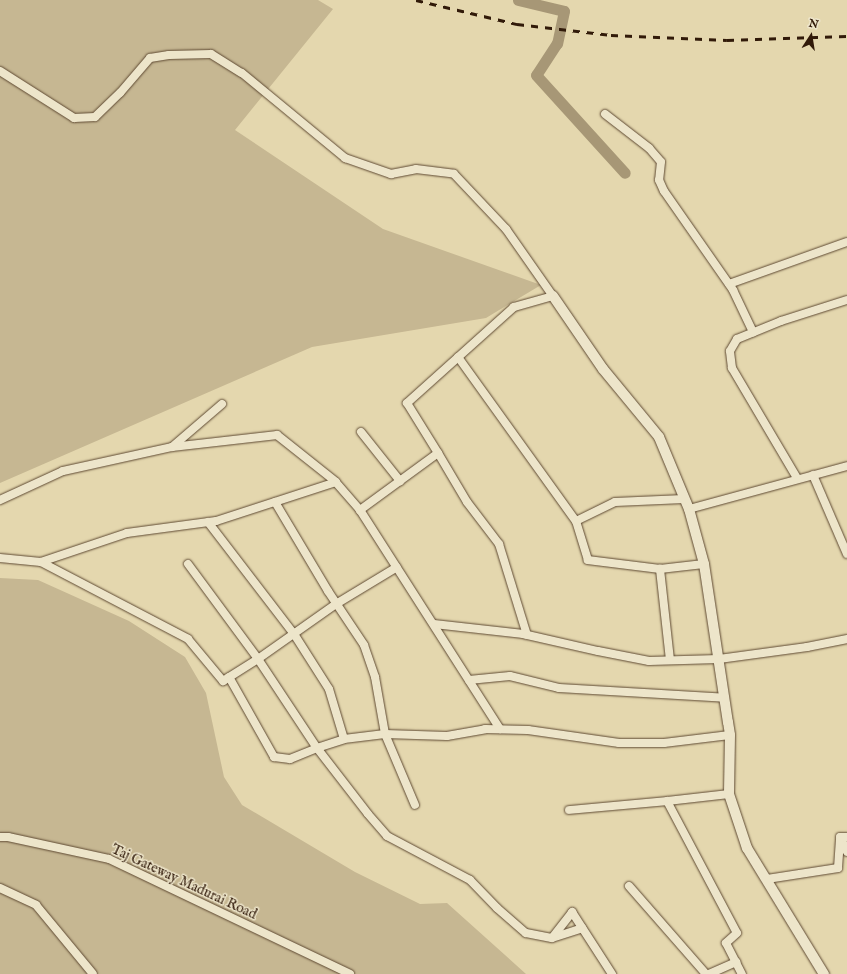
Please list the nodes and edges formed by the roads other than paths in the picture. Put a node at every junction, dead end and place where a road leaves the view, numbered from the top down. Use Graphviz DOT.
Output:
graph roads {
  1 [pos="0,71"];
  2 [pos="605,114"];
  3 [pos="847,242"];
  4 [pos="729,284"];
  5 [pos="553,296"];
  6 [pos="847,300"];
  7 [pos="753,332"];
  8 [pos="458,357"];
  9 [pos="222,404"];
  10 [pos="361,432"];
  11 [pos="172,448"];
  12 [pos="438,453"];
  13 [pos="847,466"];
  14 [pos="813,474"];
  15 [pos="797,478"];
  16 [pos="400,481"];
  17 [pos="336,482"];
  18 [pos="684,499"];
  19 [pos="0,500"];
  20 [pos="275,502"];
  21 [pos="689,509"];
  22 [pos="360,510"];
  23 [pos="576,521"];
  24 [pos="208,522"];
  25 [pos="847,554"];
  26 [pos="0,558"];
  27 [pos="41,562"];
  28 [pos="188,564"];
  29 [pos="704,564"];
  30 [pos="397,567"];
  31 [pos="660,569"];
  32 [pos="336,604"];
  33 [pos="434,624"];
  34 [pos="294,634"];
  35 [pos="527,635"];
  36 [pos="847,639"];
  37 [pos="258,659"];
  38 [pos="670,660"];
  39 [pos="719,660"];
  40 [pos="229,677"];
  41 [pos="469,680"];
  42 [pos="725,698"];
  43 [pos="500,729"];
  44 [pos="385,734"];
  45 [pos="730,735"];
  46 [pos="344,739"];
  47 [pos="317,748"];
  48 [pos="729,794"];
  49 [pos="667,801"];
  50 [pos="414,805"];
  51 [pos="569,810"];
  52 [pos="0,837"];
  53 [pos="844,837"];
  54 [pos="847,852"];
  55 [pos="767,879"];
  56 [pos="629,886"];
  57 [pos="0,888"];
  58 [pos="582,928"];
  59 [pos="552,938"];
  60 [pos="736,962"];
  61 [pos="93,974"];
  62 [pos="350,974"];
  63 [pos="612,974"];
  64 [pos="708,974"];
  65 [pos="742,974"];
  66 [pos="824,974"];
  1 -- 5 [label="street"];
  2 -- 4 [label="street"];
  3 -- 4 [label="street"];
  4 -- 7 [label="street"];
  5 -- 8 [label="street"];
  5 -- 18 [label="street"];
  6 -- 7 [label="street"];
  7 -- 15 [label="street"];
  8 -- 12 [label="street"];
  8 -- 23 [label="street"];
  9 -- 11 [label="street"];
  10 -- 16 [label="street"];
  11 -- 17 [label="street"];
  11 -- 19 [label="street"];
  12 -- 16 [label="street"];
  12 -- 35 [label="street"];
  13 -- 14 [label="street"];
  14 -- 15 [label="street"];
  14 -- 25 [label="street"];
  15 -- 21 [label="street"];
  16 -- 22 [label="street"];
  17 -- 20 [label="street"];
  17 -- 22 [label="street"];
  18 -- 21 [label="street"];
  18 -- 23 [label="street"];
  20 -- 24 [label="street"];
  20 -- 32 [label="street"];
  21 -- 29 [label="street"];
  22 -- 30 [label="street"];
  23 -- 31 [label="street"];
  24 -- 27 [label="street"];
  24 -- 34 [label="street"];
  26 -- 27 [label="street"];
  27 -- 40 [label="street"];
  28 -- 37 [label="street"];
  29 -- 31 [label="street"];
  29 -- 39 [label="street"];
  30 -- 32 [label="street"];
  30 -- 33 [label="street"];
  31 -- 38 [label="street"];
  32 -- 34 [label="street"];
  32 -- 44 [label="street"];
  33 -- 35 [label="street"];
  33 -- 41 [label="street"];
  34 -- 37 [label="street"];
  34 -- 46 [label="street"];
  35 -- 38 [label="street"];
  36 -- 39 [label="street"];
  37 -- 40 [label="street"];
  37 -- 47 [label="street"];
  38 -- 39 [label="street"];
  39 -- 42 [label="street"];
  40 -- 47 [label="street"];
  41 -- 42 [label="street"];
  41 -- 43 [label="street"];
  42 -- 45 [label="street"];
  43 -- 44 [label="street"];
  43 -- 45 [label="street"];
  44 -- 46 [label="street"];
  44 -- 50 [label="street"];
  45 -- 48 [label="street"];
  46 -- 47 [label="street"];
  47 -- 59 [label="street"];
  48 -- 49 [label="street"];
  48 -- 55 [label="street"];
  49 -- 51 [label="street"];
  49 -- 60 [label="street"];
  52 -- 62 [label="street, Taj Gateway Madurai Road"];
  53 -- 54 [label="street"];
  53 -- 55 [label="street"];
  55 -- 66 [label="street"];
  56 -- 64 [label="street"];
  57 -- 61 [label="street"];
  58 -- 59 [label="street"];
  58 -- 59 [label="street"];
  58 -- 63 [label="street"];
  60 -- 64 [label="street"];
  60 -- 65 [label="street"];
}
